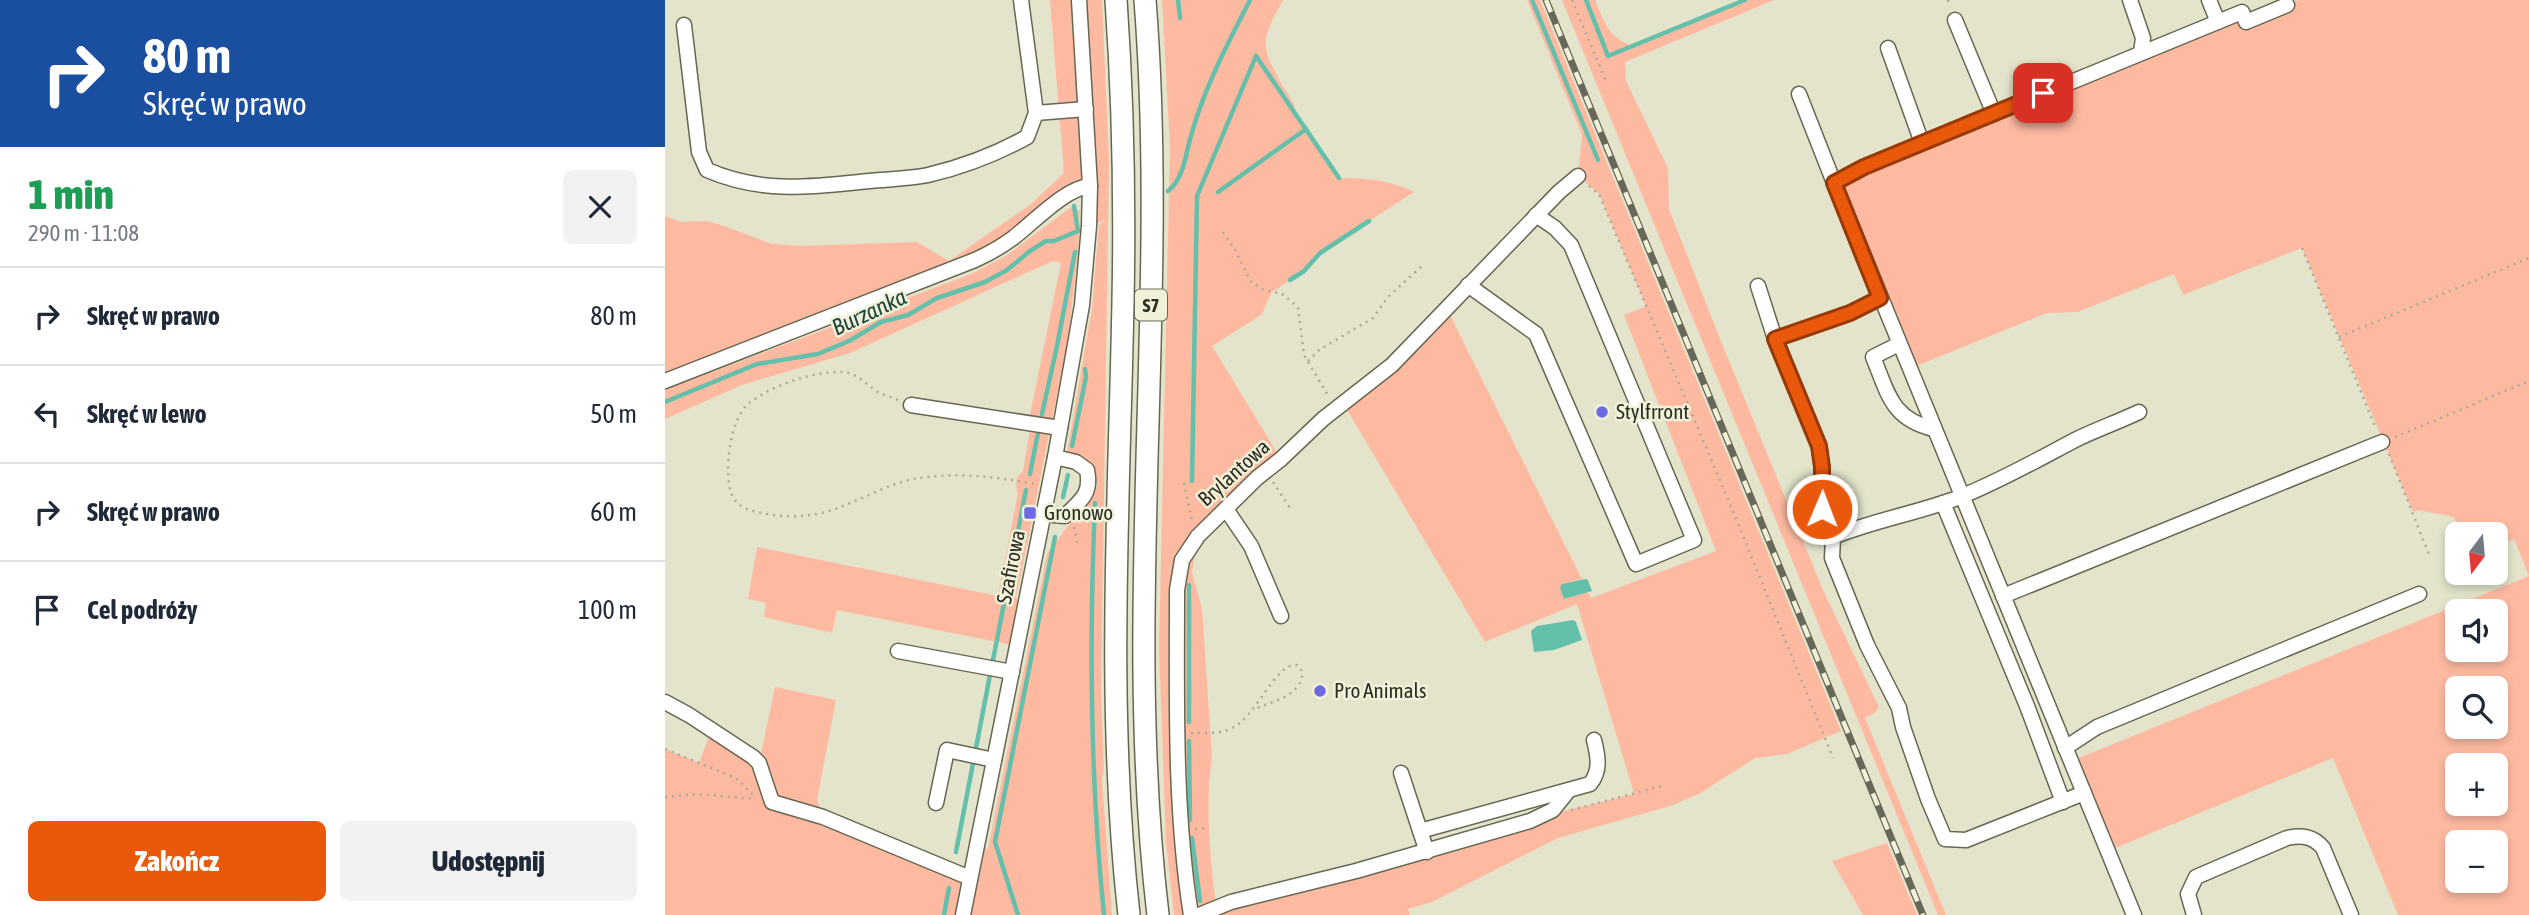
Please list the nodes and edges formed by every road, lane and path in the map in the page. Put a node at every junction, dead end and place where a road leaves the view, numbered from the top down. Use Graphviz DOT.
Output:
graph roads {
  1 [pos="1021,0"];
  2 [pos="1079,0"];
  3 [pos="1116,0"];
  4 [pos="1145,0"];
  5 [pos="1572,0"];
  6 [pos="2130,0"];
  7 [pos="2209,0"];
  8 [pos="2287,5"];
  9 [pos="1955,20"];
  10 [pos="2218,22"];
  11 [pos="684,25"];
  12 [pos="1888,48"];
  13 [pos="2141,53"];
  14 [pos="1606,80"];
  15 [pos="1799,94"];
  16 [pos="1086,110"];
  17 [pos="1036,113"];
  18 [pos="1993,114"];
  19 [pos="1922,143"];
  20 [pos="1578,176"];
  21 [pos="1834,183"];
  22 [pos="1090,186"];
  23 [pos="1536,215"];
  24 [pos="1223,232"];
  25 [pos="2302,248"];
  26 [pos="2529,257"];
  27 [pos="1422,265"];
  28 [pos="1468,285"];
  29 [pos="1758,286"];
  30 [pos="1880,298"];
  31 [pos="2339,337"];
  32 [pos="1775,339"];
  33 [pos="1899,344"];
  34 [pos="1307,361"];
  35 [pos="665,381"];
  36 [pos="2529,381"];
  37 [pos="911,405"];
  38 [pos="1336,408"];
  39 [pos="2139,412"];
  40 [pos="1060,428"];
  41 [pos="1934,429"];
  42 [pos="2382,442"];
  43 [pos="1055,457"];
  44 [pos="1264,472"];
  45 [pos="1184,483"];
  46 [pos="1049,487"];
  47 [pos="1961,496"];
  48 [pos="1943,503"];
  49 [pos="1226,509"];
  50 [pos="1292,512"];
  51 [pos="1043,514"];
  52 [pos="1065,516"];
  53 [pos="1198,536"];
  54 [pos="1833,537"];
  55 [pos="1079,546"];
  56 [pos="2430,557"];
  57 [pos="2419,594"];
  58 [pos="2003,596"];
  59 [pos="1282,616"];
  60 [pos="898,650"];
  61 [pos="1012,672"];
  62 [pos="665,702"];
  63 [pos="1253,710"];
  64 [pos="1177,733"];
  65 [pos="1594,740"];
  66 [pos="2065,748"];
  67 [pos="665,749"];
  68 [pos="1833,758"];
  69 [pos="994,760"];
  70 [pos="1401,773"];
  71 [pos="1662,786"];
  72 [pos="1569,790"];
  73 [pos="2084,793"];
  74 [pos="665,797"];
  75 [pos="756,799"];
  76 [pos="772,802"];
  77 [pos="2063,802"];
  78 [pos="936,803"];
  79 [pos="1543,816"];
  80 [pos="1420,831"];
  81 [pos="1426,852"];
  82 [pos="971,878"];
  83 [pos="963,915"];
  84 [pos="1129,915"];
  85 [pos="1158,915"];
  86 [pos="1191,915"];
  87 [pos="1199,915"];
  88 [pos="2134,915"];
  89 [pos="2194,915"];
  90 [pos="2351,915"];
  1 -- 17 [label="street"];
  2 -- 16 [label="street, Szafirowa"];
  3 -- 84 [label="highway, S7"];
  4 -- 85 [label="highway, S7"];
  5 -- 14 [label="path"];
  6 -- 13 [label="street"];
  7 -- 10 [label="street"];
  8 -- 10 [label="street"];
  9 -- 18 [label="street"];
  10 -- 13 [label="street"];
  11 -- 17 [label="street"];
  12 -- 19 [label="street"];
  13 -- 18 [label="street"];
  15 -- 21 [label="street"];
  16 -- 17 [label="street"];
  16 -- 22 [label="street, Szafirowa"];
  18 -- 19 [label="street"];
  19 -- 21 [label="street"];
  20 -- 23 [label="street, Brylantowa"];
  20 -- 68 [label="path"];
  21 -- 30 [label="street"];
  22 -- 35 [label="street"];
  22 -- 40 [label="street, Szafirowa"];
  23 -- 28 [label="street, Brylantowa"];
  23 -- 28 [label="street"];
  24 -- 34 [label="path"];
  25 -- 31 [label="path"];
  26 -- 31 [label="path"];
  27 -- 34 [label="path"];
  28 -- 38 [label="street, Brylantowa"];
  29 -- 32 [label="street"];
  30 -- 32 [label="street"];
  30 -- 33 [label="street"];
  31 -- 42 [label="path"];
  32 -- 54 [label="street"];
  33 -- 41 [label="street"];
  33 -- 41 [label="street"];
  34 -- 38 [label="path"];
  36 -- 42 [label="path"];
  37 -- 40 [label="street"];
  37 -- 46 [label="path"];
  38 -- 44 [label="street, Brylantowa"];
  39 -- 47 [label="street"];
  40 -- 43 [label="street, Szafirowa"];
  41 -- 47 [label="street"];
  42 -- 56 [label="path"];
  42 -- 58 [label="street"];
  43 -- 46 [label="street, Szafirowa"];
  43 -- 52 [label="street"];
  44 -- 49 [label="street, Brylantowa"];
  44 -- 50 [label="path"];
  45 -- 53 [label="path"];
  46 -- 51 [label="street, Szafirowa"];
  47 -- 48 [label="street"];
  47 -- 58 [label="street"];
  48 -- 54 [label="street"];
  48 -- 77 [label="street"];
  49 -- 53 [label="street, Brylantowa"];
  49 -- 59 [label="street"];
  51 -- 52 [label="street"];
  51 -- 61 [label="street, Szafirowa"];
  52 -- 55 [label="path"];
  53 -- 64 [label="street, Brylantowa"];
  54 -- 77 [label="street"];
  57 -- 66 [label="street"];
  58 -- 66 [label="street"];
  60 -- 61 [label="street"];
  61 -- 69 [label="street, Szafirowa"];
  62 -- 76 [label="street"];
  63 -- 63 [label="path"];
  63 -- 64 [label="path"];
  64 -- 86 [label="street, Brylantowa"];
  65 -- 72 [label="street"];
  66 -- 73 [label="street"];
  67 -- 75 [label="path"];
  69 -- 78 [label="street"];
  69 -- 82 [label="street, Szafirowa"];
  70 -- 80 [label="street"];
  71 -- 79 [label="path"];
  72 -- 79 [label="street"];
  72 -- 80 [label="street"];
  73 -- 77 [label="street"];
  73 -- 88 [label="street"];
  74 -- 75 [label="path"];
  75 -- 76 [label="path"];
  76 -- 82 [label="street"];
  79 -- 81 [label="street"];
  80 -- 81 [label="street"];
  81 -- 87 [label="street"];
  82 -- 83 [label="street, Szafirowa"];
  89 -- 90 [label="street"];
}
